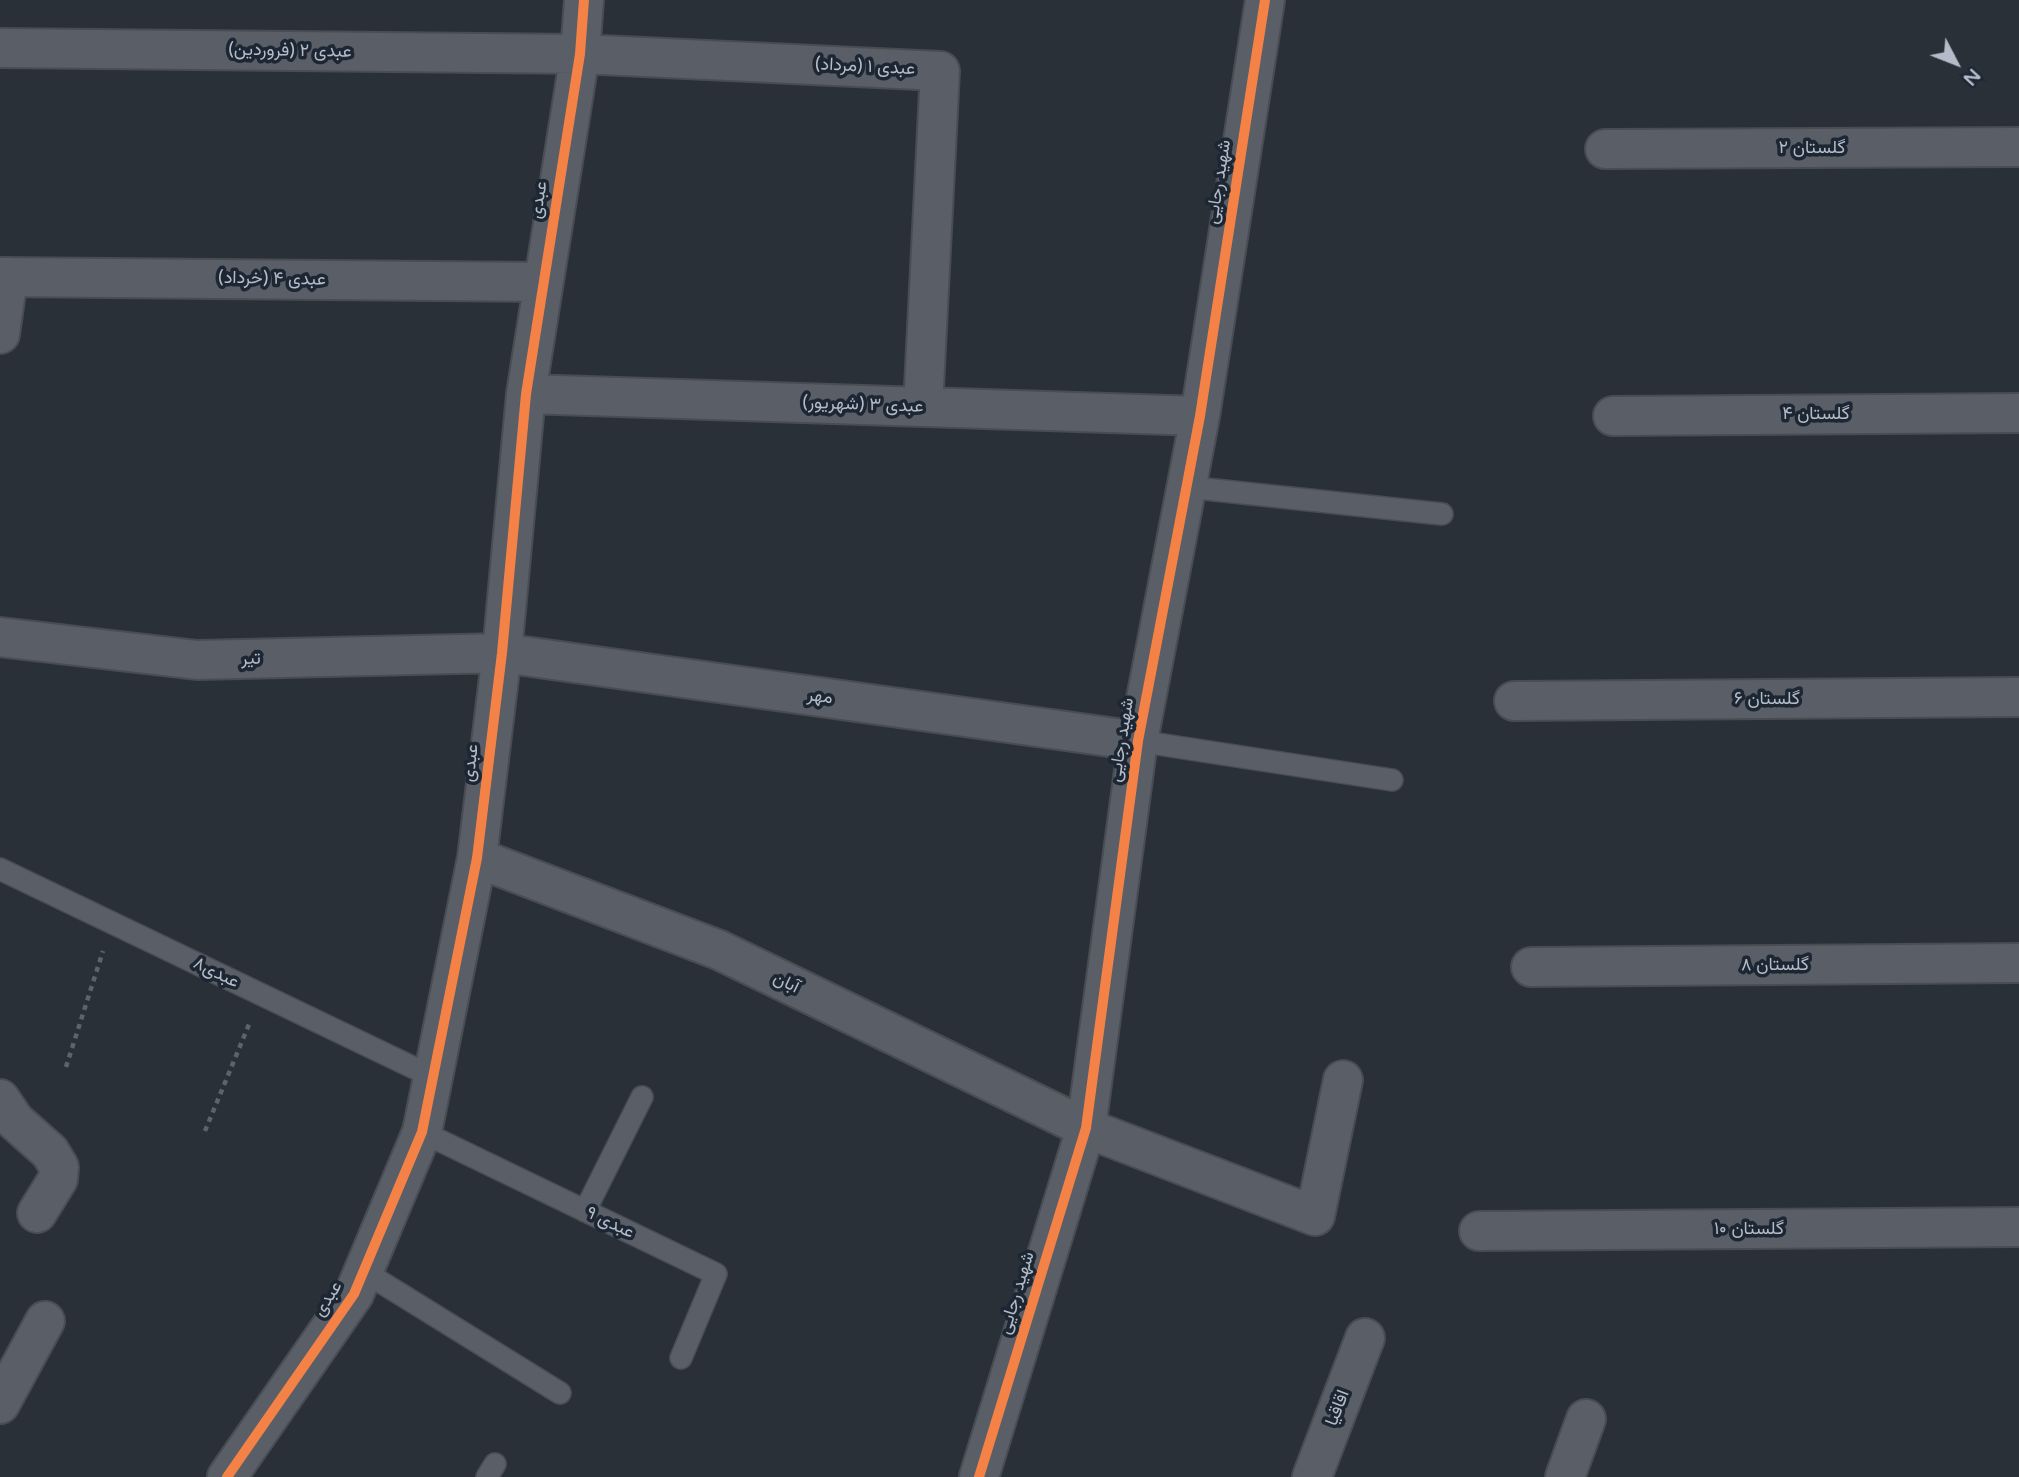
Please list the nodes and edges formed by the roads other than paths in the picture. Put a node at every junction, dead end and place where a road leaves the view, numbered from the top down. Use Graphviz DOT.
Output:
graph roads {
  1 [pos="584,0"];
  2 [pos="1265,0"];
  3 [pos="0,48"];
  4 [pos="580,54"];
  5 [pos="2019,147"];
  6 [pos="1605,149"];
  7 [pos="4,277"];
  8 [pos="543,282"];
  9 [pos="0,334"];
  10 [pos="526,394"];
  11 [pos="923,407"];
  12 [pos="2019,413"];
  13 [pos="1200,416"];
  14 [pos="1613,416"];
  15 [pos="1186,487"];
  16 [pos="1443,513"];
  17 [pos="0,637"];
  18 [pos="502,653"];
  19 [pos="2019,697"];
  20 [pos="1514,701"];
  21 [pos="1138,741"];
  22 [pos="1392,780"];
  23 [pos="477,858"];
  24 [pos="0,869"];
  25 [pos="2019,962"];
  26 [pos="1531,967"];
  27 [pos="433,1077"];
  28 [pos="1343,1080"];
  29 [pos="642,1097"];
  30 [pos="0,1100"];
  31 [pos="1087,1128"];
  32 [pos="422,1132"];
  33 [pos="585,1211"];
  34 [pos="37,1213"];
  35 [pos="2019,1227"];
  36 [pos="1479,1231"];
  37 [pos="363,1271"];
  38 [pos="45,1321"];
  39 [pos="1365,1338"];
  40 [pos="681,1358"];
  41 [pos="561,1393"];
  42 [pos="0,1404"];
  43 [pos="1586,1419"];
  44 [pos="235,1474"];
  45 [pos="979,1477"];
  46 [pos="1312,1477"];
  47 [pos="1565,1477"];
  1 -- 4 [label="street, عبدی"];
  2 -- 13 [label="street, شهید رجایی"];
  3 -- 4 [label="street, عبدی ۲ (فروردین)"];
  4 -- 8 [label="street, عبدی"];
  4 -- 11 [label="street, عبدی ۱ (مرداد)"];
  5 -- 6 [label="street, گلستان ۲"];
  7 -- 8 [label="street, عبدی ۴ (خرداد)"];
  7 -- 9 [label="street"];
  8 -- 10 [label="street, عبدی"];
  10 -- 11 [label="street, عبدی ۳ (شهریور)"];
  10 -- 18 [label="street, عبدی"];
  11 -- 13 [label="street, عبدی ۳ (شهریور)"];
  12 -- 14 [label="street, گلستان ۴"];
  13 -- 15 [label="street, شهید رجایی"];
  15 -- 16 [label="lane"];
  15 -- 21 [label="street, شهید رجایی"];
  17 -- 18 [label="street, تیر"];
  18 -- 21 [label="street, مهر"];
  18 -- 23 [label="street, عبدی"];
  19 -- 20 [label="street, گلستان ۶"];
  21 -- 22 [label="lane"];
  21 -- 31 [label="street, شهید رجایی"];
  23 -- 27 [label="street, عبدی"];
  23 -- 31 [label="street, آبان"];
  24 -- 27 [label="lane, عبدی۸"];
  25 -- 26 [label="street, گلستان ۸"];
  27 -- 32 [label="street, عبدی"];
  28 -- 31 [label="street, آبان"];
  29 -- 33 [label="lane"];
  30 -- 34 [label="street"];
  31 -- 45 [label="street, شهید رجایی"];
  32 -- 33 [label="lane, عبدی ۹"];
  32 -- 37 [label="street, عبدی"];
  33 -- 40 [label="lane, عبدی ۹"];
  35 -- 36 [label="street, گلستان ۱۰"];
  37 -- 41 [label="lane"];
  37 -- 44 [label="street, عبدی"];
  38 -- 42 [label="street"];
  39 -- 46 [label="street, اقاقیا"];
  43 -- 47 [label="street"];
}
